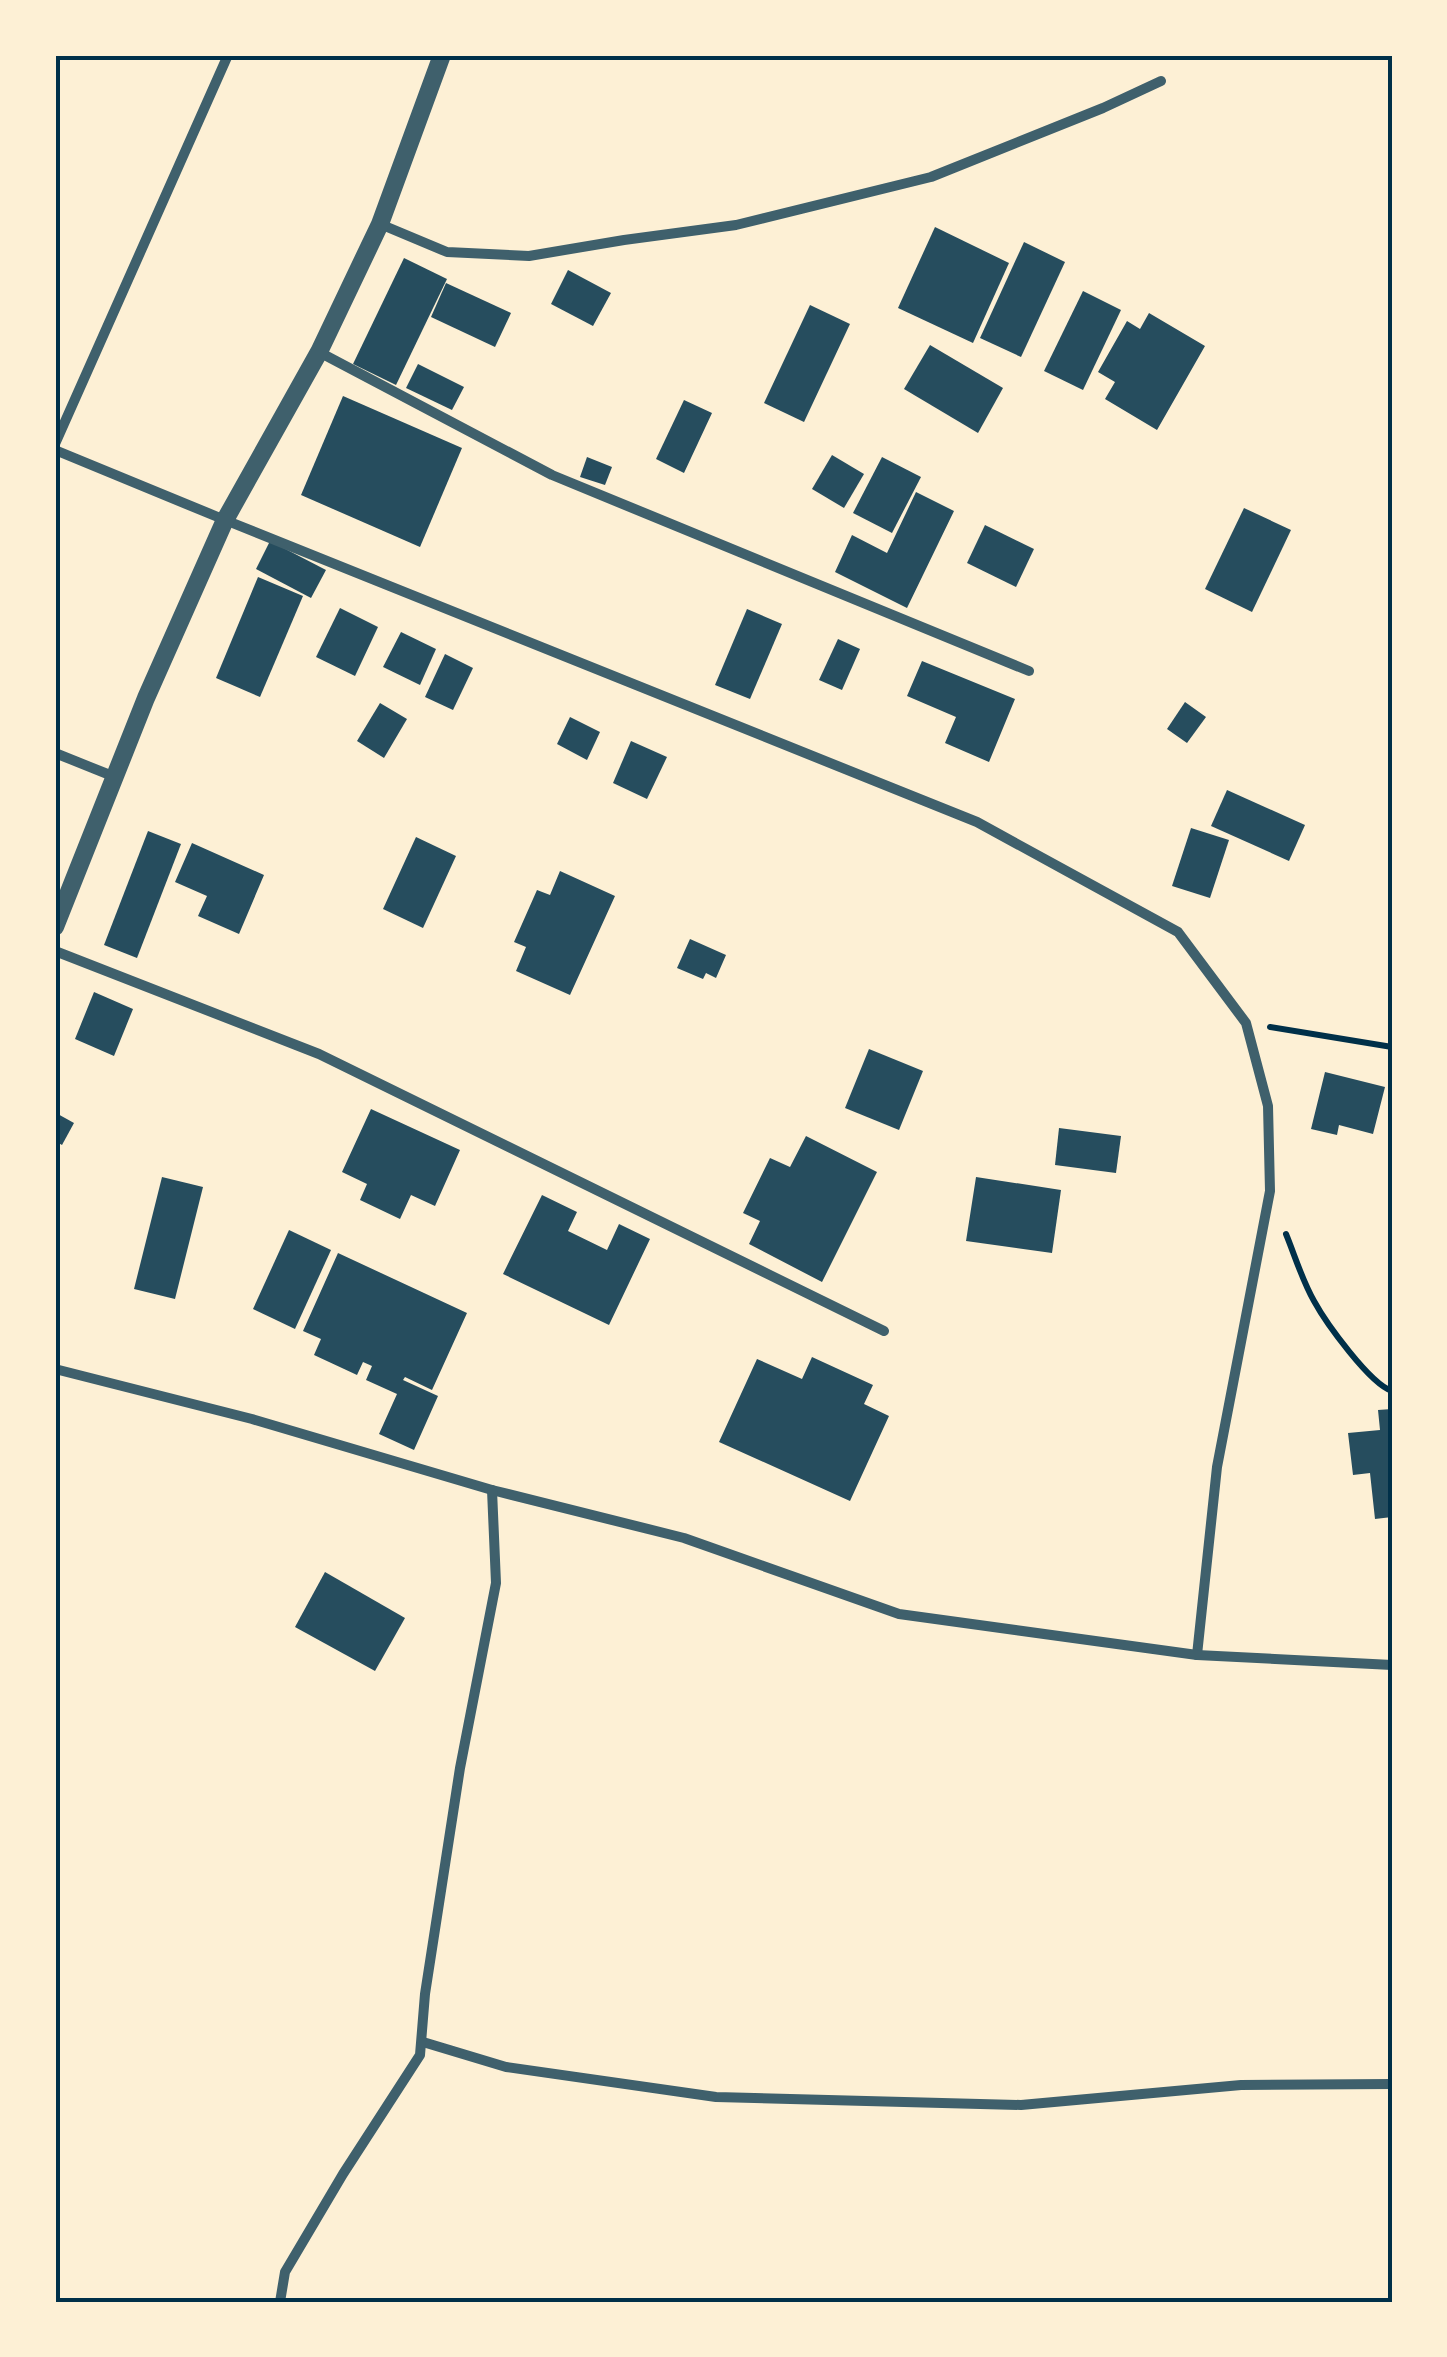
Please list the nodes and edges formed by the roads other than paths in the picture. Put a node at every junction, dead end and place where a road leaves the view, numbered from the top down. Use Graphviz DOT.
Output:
graph roads {
  1 [pos="228,55"];
  2 [pos="442,55"];
  3 [pos="1161,81"];
  4 [pos="380,224"];
  5 [pos="319,352"];
  6 [pos="55,447"];
  7 [pos="225,520"];
  8 [pos="1028,671"];
  9 [pos="55,752"];
  10 [pos="114,777"];
  11 [pos="55,927"];
  12 [pos="55,951"];
  13 [pos="884,1331"];
  14 [pos="55,1369"];
  15 [pos="492,1490"];
  16 [pos="1198,1655"];
  17 [pos="1392,1665"];
  18 [pos="423,2042"];
  19 [pos="1392,2084"];
  20 [pos="280,2302"];
  1 -- 6 [label="street"];
  2 -- 4 [label="street"];
  3 -- 4 [label="street"];
  4 -- 5 [label="street"];
  5 -- 7 [label="street"];
  5 -- 8 [label="street"];
  6 -- 7 [label="street"];
  7 -- 10 [label="street"];
  7 -- 16 [label="street"];
  9 -- 10 [label="street"];
  10 -- 11 [label="street"];
  12 -- 13 [label="street"];
  14 -- 15 [label="street"];
  15 -- 16 [label="street"];
  15 -- 18 [label="street"];
  16 -- 17 [label="street"];
  18 -- 19 [label="street"];
  18 -- 20 [label="street"];
}
